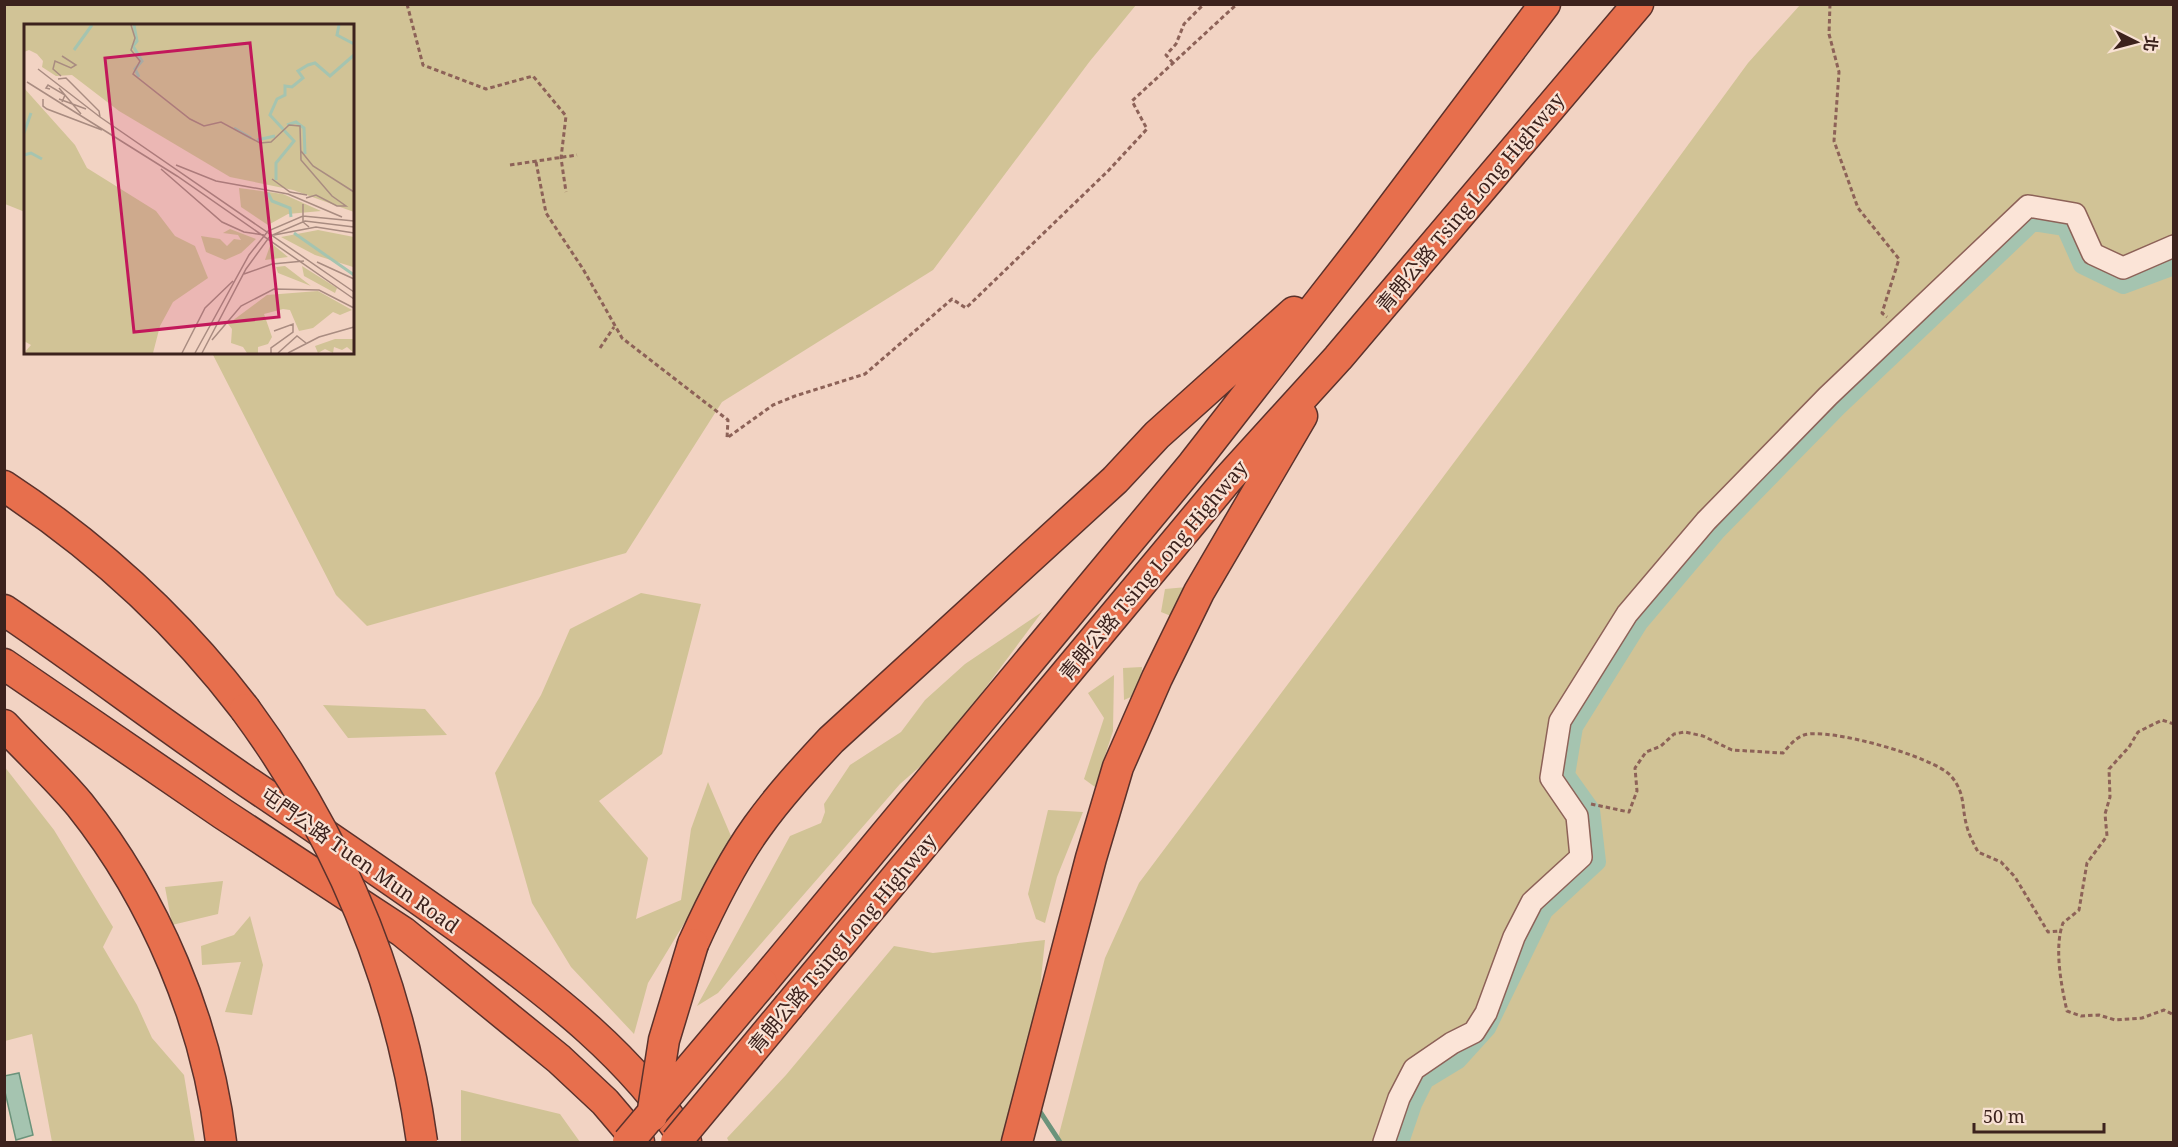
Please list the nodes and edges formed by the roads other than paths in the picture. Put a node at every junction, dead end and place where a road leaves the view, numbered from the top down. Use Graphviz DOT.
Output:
graph roads {
  1 [pos="1545,4"];
  2 [pos="1638,4"];
  3 [pos="1363,246"];
  4 [pos="2174,246"];
  5 [pos="1338,358"];
  6 [pos="4,486"];
  7 [pos="4,610"];
  8 [pos="4,664"];
  9 [pos="4,725"];
  10 [pos="672,1129"];
  11 [pos="221,1143"];
  12 [pos="422,1143"];
  13 [pos="628,1143"];
  14 [pos="639,1143"];
  15 [pos="650,1143"];
  16 [pos="686,1143"];
  17 [pos="1017,1143"];
  18 [pos="1384,1143"];
  1 -- 3 [label="highway, 青朗公路 Tsing Long Highway"];
  2 -- 5 [label="highway, 青朗公路 Tsing Long Highway"];
  3 -- 13 [label="highway, 青朗公路 Tsing Long Highway, bridge"];
  3 -- 15 [label="highway, bridge"];
  4 -- 18 [label="lane"];
  5 -- 10 [label="highway, 青朗公路 Tsing Long Highway, bridge"];
  5 -- 17 [label="highway"];
  6 -- 12 [label="highway, bridge"];
  7 -- 10 [label="highway, 屯門公路 Tuen Mun Road"];
  8 -- 14 [label="highway, 屯門公路 Tuen Mun Road"];
  9 -- 11 [label="highway"];
  10 -- 16 [label="highway, 屯門公路 Tuen Mun Road"];
}
